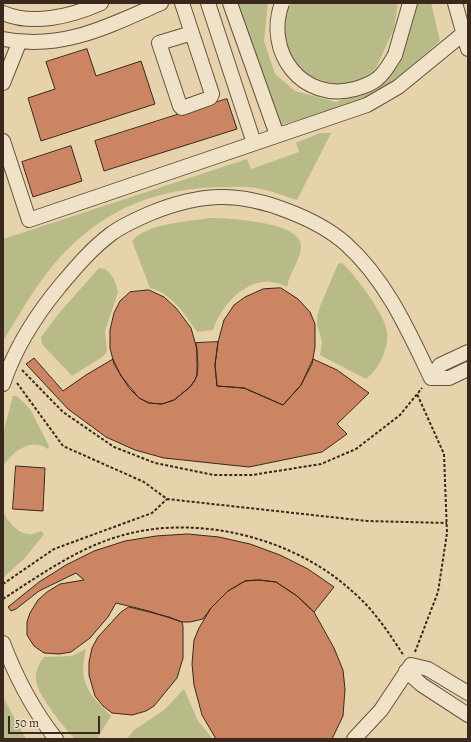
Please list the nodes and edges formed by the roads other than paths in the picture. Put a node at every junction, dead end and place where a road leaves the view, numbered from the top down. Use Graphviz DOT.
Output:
graph roads {
  1 [pos="101,3"];
  2 [pos="161,3"];
  3 [pos="182,3"];
  4 [pos="208,3"];
  5 [pos="230,3"];
  6 [pos="282,3"];
  7 [pos="410,3"];
  8 [pos="455,3"];
  9 [pos="3,13"];
  10 [pos="192,33"];
  11 [pos="464,33"];
  12 [pos="3,39"];
  13 [pos="19,43"];
  14 [pos="468,49"];
  15 [pos="3,83"];
  16 [pos="277,135"];
  17 [pos="3,141"];
  18 [pos="254,143"];
  19 [pos="468,352"];
  20 [pos="468,368"];
  21 [pos="431,378"];
  22 [pos="3,384"];
  23 [pos="3,643"];
  24 [pos="409,668"];
  25 [pos="468,693"];
  26 [pos="468,715"];
  27 [pos="56,739"];
  28 [pos="354,739"];
  1 -- 9 [label="street"];
  2 -- 13 [label="street"];
  3 -- 10 [label="street"];
  4 -- 18 [label="street"];
  5 -- 16 [label="street"];
  6 -- 7 [label="street, bridge"];
  8 -- 11 [label="street"];
  10 -- 10 [label="street"];
  11 -- 14 [label="street"];
  11 -- 16 [label="street"];
  12 -- 13 [label="street"];
  13 -- 15 [label="street"];
  16 -- 18 [label="street"];
  17 -- 18 [label="street"];
  19 -- 21 [label="street"];
  20 -- 21 [label="street"];
  21 -- 22 [label="street"];
  23 -- 27 [label="street"];
  24 -- 25 [label="street"];
  24 -- 26 [label="street"];
  24 -- 28 [label="street"];
}
